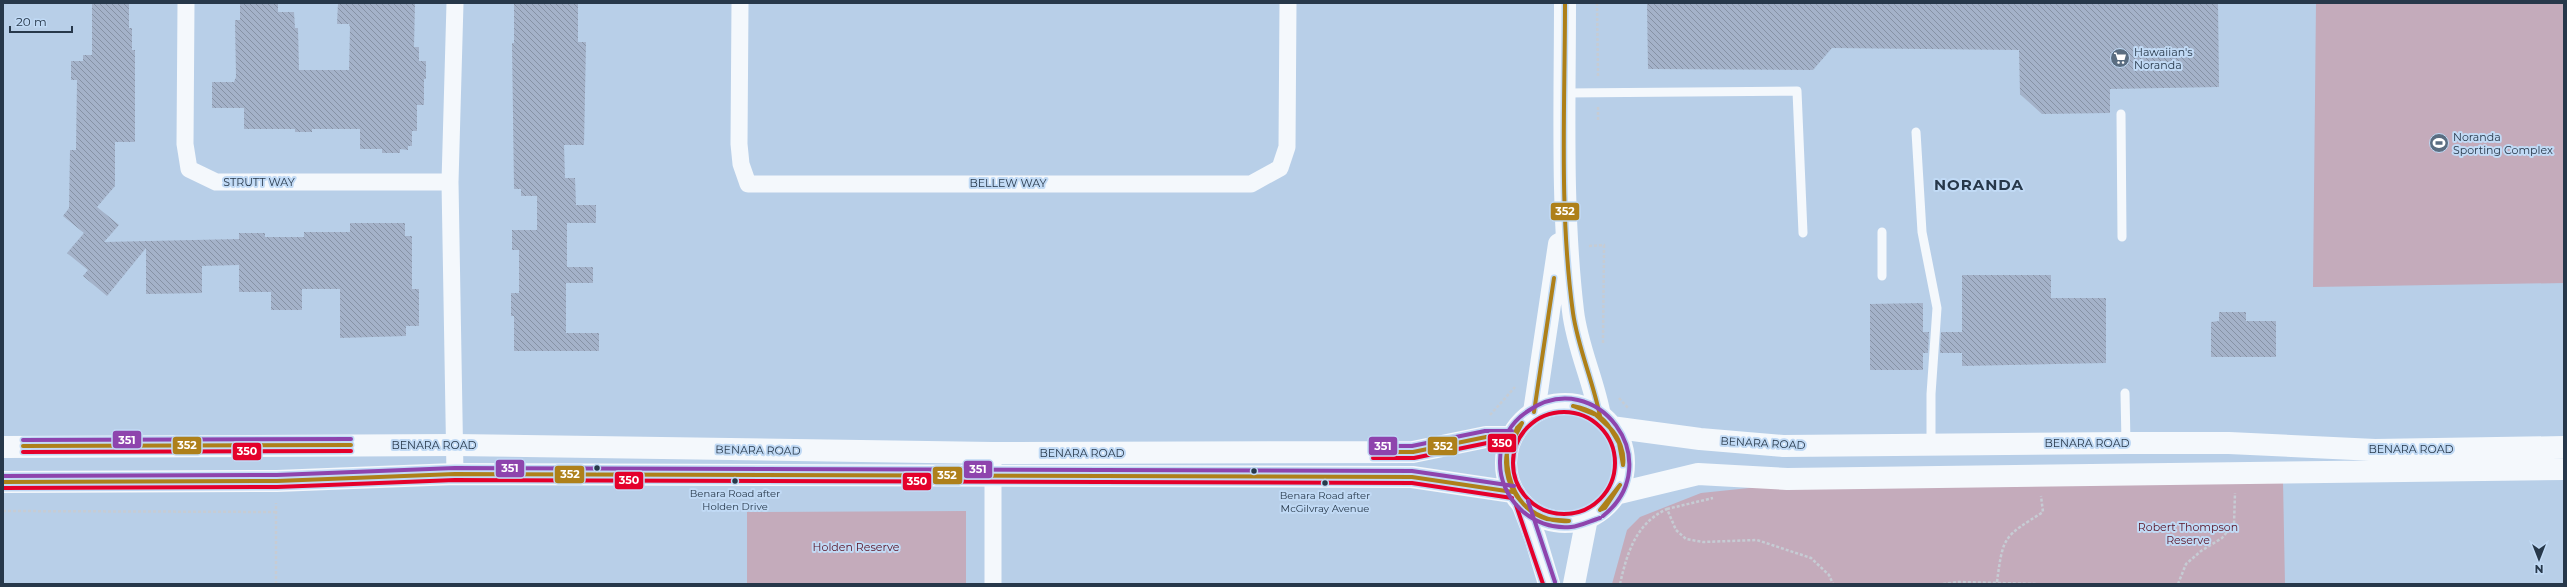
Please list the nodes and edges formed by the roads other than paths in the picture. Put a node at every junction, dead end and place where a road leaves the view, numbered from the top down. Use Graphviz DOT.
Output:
graph roads {
  1 [pos="186,3"];
  2 [pos="456,3"];
  3 [pos="740,3"];
  4 [pos="1288,3"];
  5 [pos="1565,3"];
  6 [pos="1565,93"];
  7 [pos="2121,114"];
  8 [pos="1916,132"];
  9 [pos="450,182"];
  10 [pos="1565,197"];
  11 [pos="1882,232"];
  12 [pos="1803,233"];
  13 [pos="2122,238"];
  14 [pos="1882,276"];
  15 [pos="2126,393"];
  16 [pos="1534,412"];
  17 [pos="1606,422"];
  18 [pos="1512,437"];
  19 [pos="2126,443"];
  20 [pos="455,445"];
  21 [pos="1930,445"];
  22 [pos="3,447"];
  23 [pos="2564,447"];
  24 [pos="993,454"];
  25 [pos="2564,469"];
  26 [pos="455,474"];
  27 [pos="993,477"];
  28 [pos="3,482"];
  29 [pos="1615,494"];
  30 [pos="1517,498"];
  31 [pos="1587,518"];
  32 [pos="993,584"];
  33 [pos="1549,584"];
  34 [pos="1574,584"];
  1 -- 9 [label="street, STRUTT WAY"];
  2 -- 9 [label="street"];
  3 -- 4 [label="street, BELLEW WAY"];
  5 -- 6 [label="main road"];
  6 -- 10 [label="main road"];
  6 -- 12 [label="lane"];
  7 -- 13 [label="lane"];
  8 -- 21 [label="lane"];
  9 -- 20 [label="street"];
  10 -- 16 [label="main road"];
  10 -- 17 [label="main road"];
  11 -- 14 [label="lane"];
  15 -- 19 [label="lane"];
  16 -- 17 [label="main road"];
  16 -- 18 [label="main road"];
  17 -- 21 [label="main road, BENARA ROAD"];
  17 -- 29 [label="main road"];
  18 -- 24 [label="main road, BENARA ROAD"];
  18 -- 30 [label="main road"];
  19 -- 21 [label="main road, BENARA ROAD"];
  19 -- 23 [label="main road, BENARA ROAD"];
  20 -- 22 [label="main road, BENARA ROAD"];
  20 -- 24 [label="main road, BENARA ROAD"];
  20 -- 26 [label="street"];
  24 -- 27 [label="street"];
  25 -- 29 [label="main road, BENARA ROAD"];
  26 -- 27 [label="main road"];
  26 -- 28 [label="main road"];
  27 -- 30 [label="main road"];
  27 -- 32 [label="street"];
  29 -- 31 [label="main road"];
  30 -- 31 [label="main road"];
  30 -- 33 [label="main road"];
  31 -- 34 [label="main road"];
}
